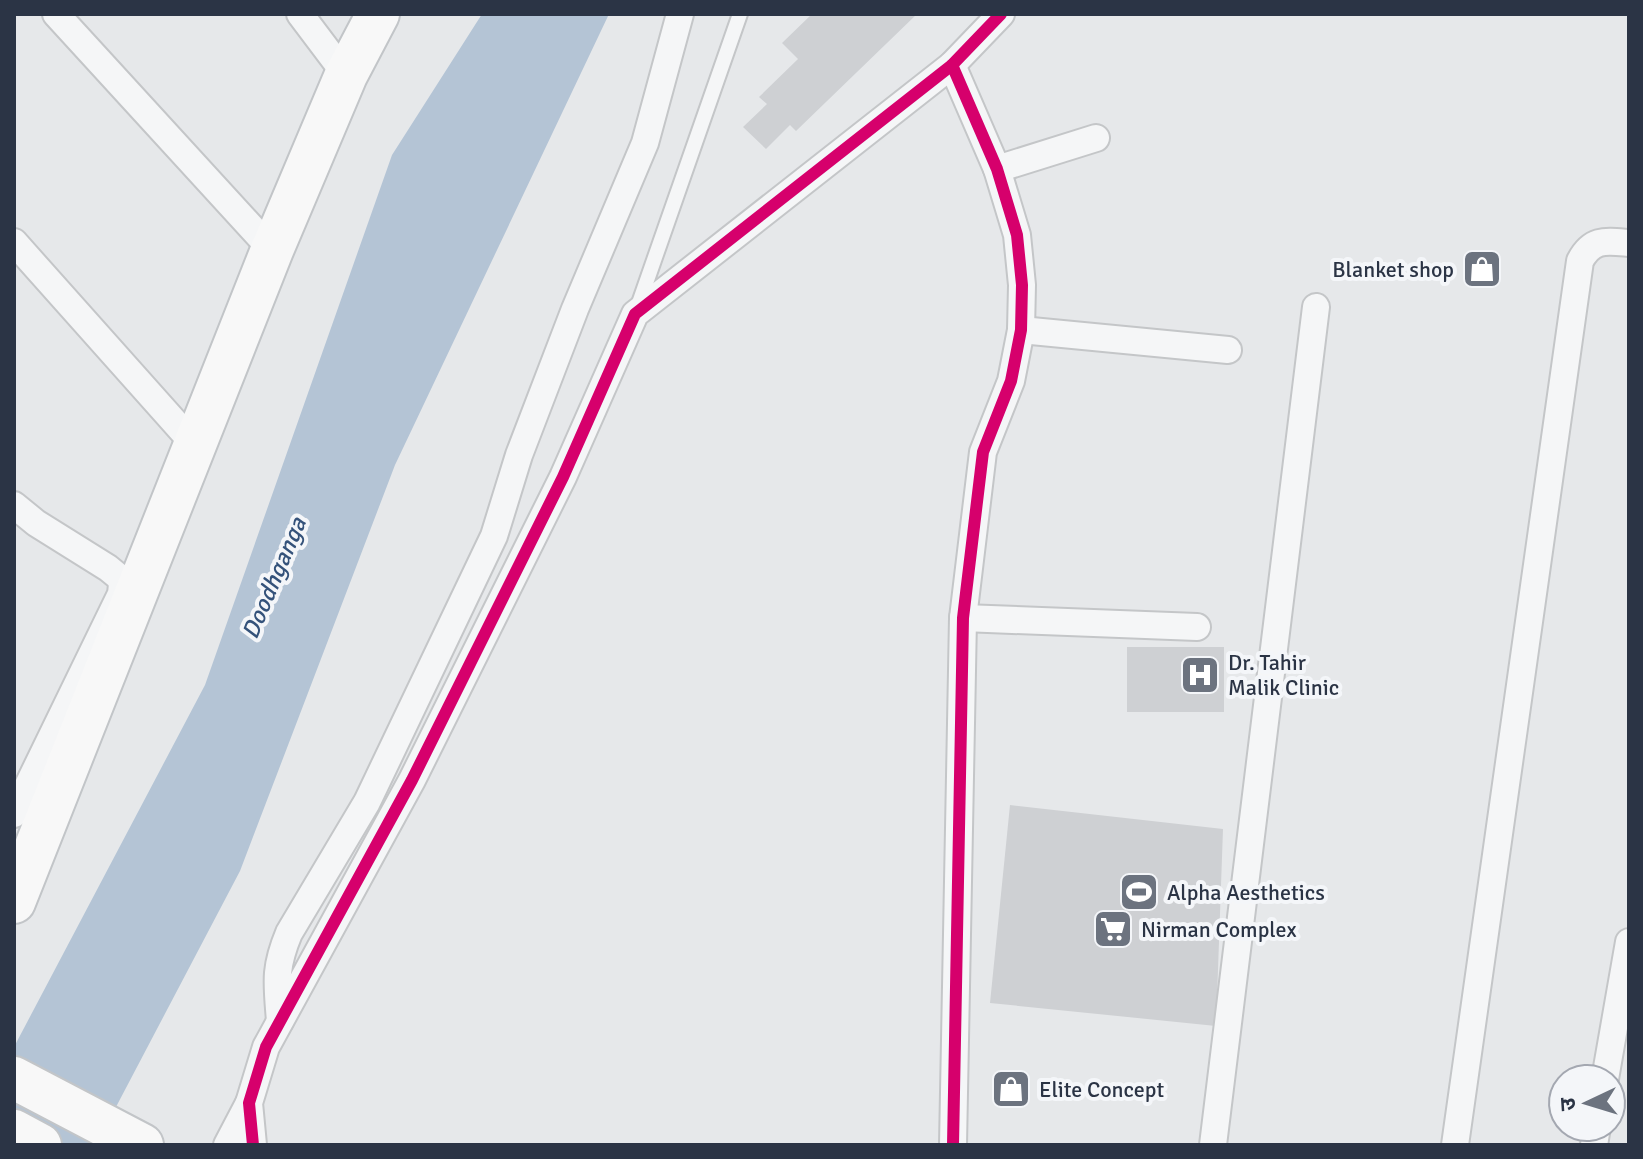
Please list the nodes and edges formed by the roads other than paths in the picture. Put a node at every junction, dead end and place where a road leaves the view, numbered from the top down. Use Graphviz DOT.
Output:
graph roads {
  1 [pos="56,14"];
  2 [pos="300,14"];
  3 [pos="378,14"];
  4 [pos="680,14"];
  5 [pos="740,14"];
  6 [pos="1001,14"];
  7 [pos="952,65"];
  8 [pos="346,75"];
  9 [pos="1096,138"];
  10 [pos="997,169"];
  11 [pos="14,242"];
  12 [pos="1629,243"];
  13 [pos="272,250"];
  14 [pos="1316,307"];
  15 [pos="635,314"];
  16 [pos="1021,330"];
  17 [pos="1228,350"];
  18 [pos="195,445"];
  19 [pos="14,505"];
  20 [pos="963,618"];
  21 [pos="1197,627"];
  22 [pos="14,814"];
  23 [pos="14,902"];
  24 [pos="1629,942"];
  25 [pos="280,1021"];
  26 [pos="1608,1063"];
  27 [pos="14,1078"];
  28 [pos="249,1103"];
  29 [pos="14,1131"];
  30 [pos="40,1145"];
  31 [pos="142,1145"];
  32 [pos="227,1145"];
  33 [pos="253,1145"];
  34 [pos="953,1145"];
  35 [pos="1213,1145"];
  36 [pos="1455,1145"];
  1 -- 13 [label="street"];
  2 -- 8 [label="street"];
  3 -- 8 [label="main road"];
  4 -- 25 [label="street"];
  5 -- 15 [label="lane"];
  6 -- 7 [label="street"];
  7 -- 10 [label="street"];
  7 -- 15 [label="street"];
  8 -- 13 [label="main road"];
  9 -- 10 [label="street"];
  10 -- 16 [label="street"];
  11 -- 18 [label="street"];
  12 -- 36 [label="street"];
  13 -- 18 [label="main road"];
  14 -- 35 [label="street"];
  15 -- 25 [label="street"];
  16 -- 17 [label="street"];
  16 -- 20 [label="street"];
  18 -- 23 [label="main road"];
  19 -- 22 [label="street"];
  20 -- 21 [label="street"];
  20 -- 34 [label="street"];
  24 -- 26 [label="street"];
  25 -- 28 [label="street"];
  27 -- 31 [label="main road"];
  28 -- 32 [label="street"];
  28 -- 33 [label="street"];
  29 -- 30 [label="main road"];
}
